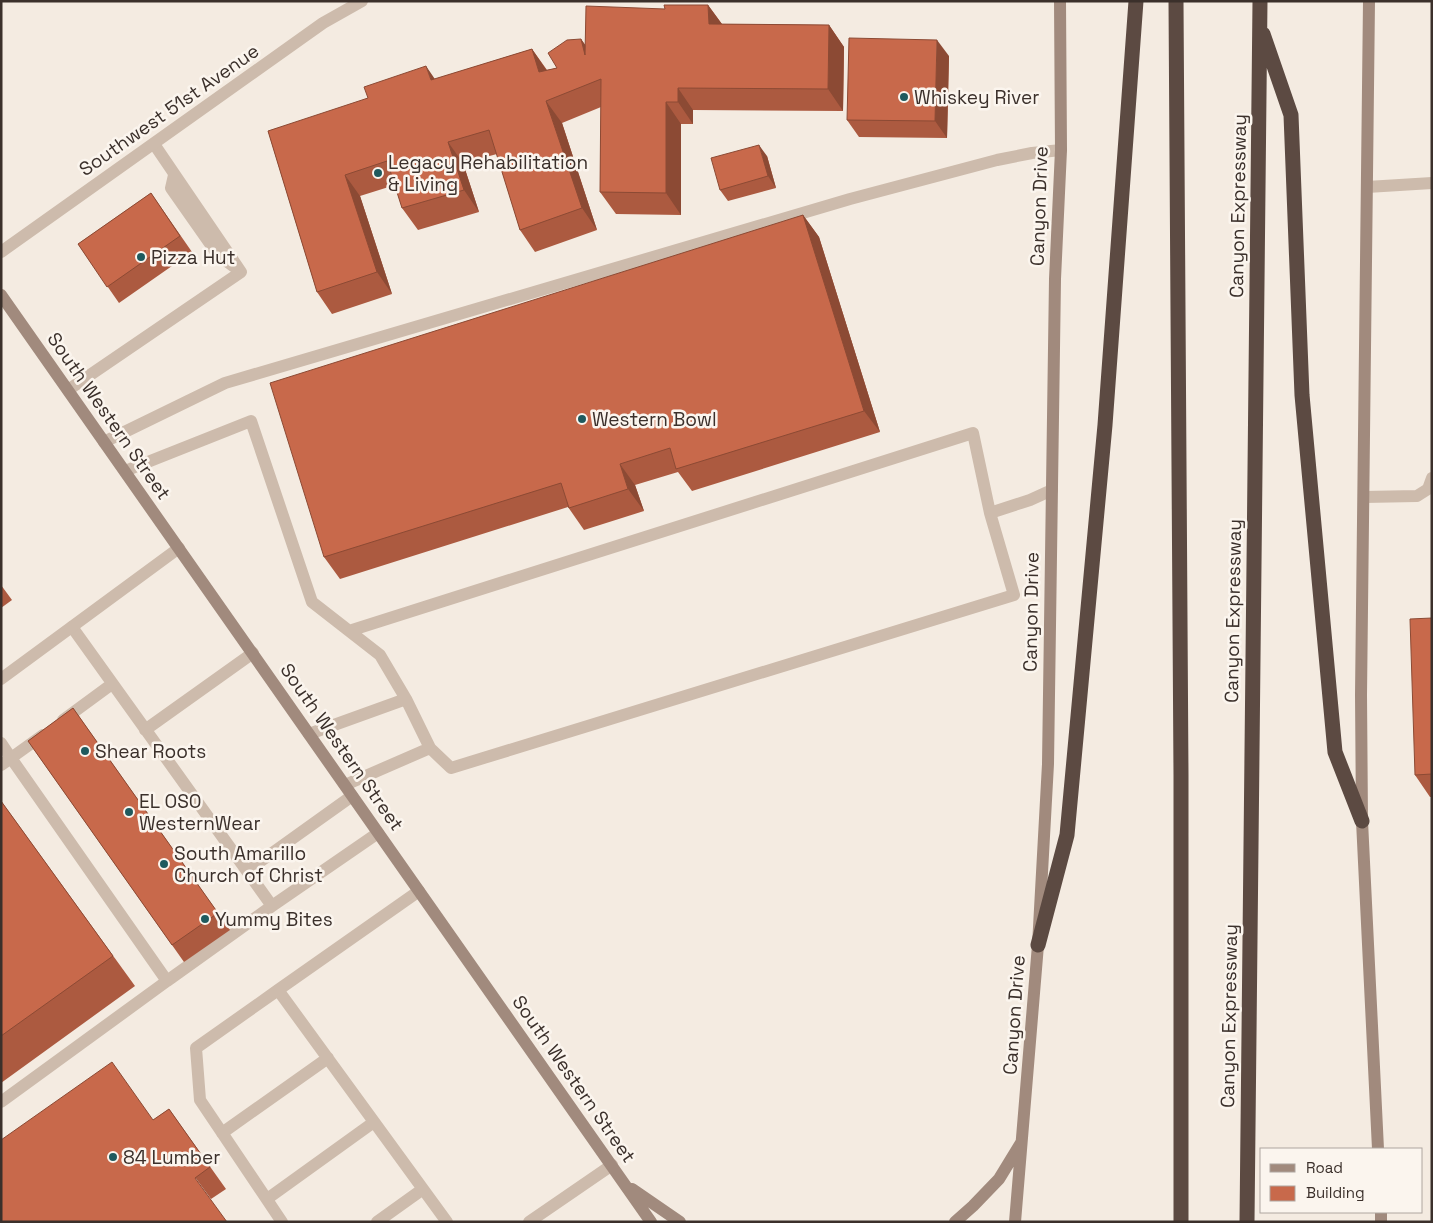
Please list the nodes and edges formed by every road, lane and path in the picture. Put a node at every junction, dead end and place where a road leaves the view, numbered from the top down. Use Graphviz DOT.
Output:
graph roads {
  1 [pos="362,1"];
  2 [pos="1060,1"];
  3 [pos="1136,1"];
  4 [pos="1176,1"];
  5 [pos="1260,1"];
  6 [pos="1369,1"];
  7 [pos="1260,24"];
  8 [pos="154,144"];
  9 [pos="1061,150"];
  10 [pos="1432,183"];
  11 [pos="1368,186"];
  12 [pos="1,252"];
  13 [pos="1,294"];
  14 [pos="68,390"];
  15 [pos="104,442"];
  16 [pos="125,471"];
  17 [pos="1432,478"];
  18 [pos="1052,490"];
  19 [pos="1364,497"];
  20 [pos="990,513"];
  21 [pos="179,548"];
  22 [pos="72,627"];
  23 [pos="349,631"];
  24 [pos="253,654"];
  25 [pos="1,679"];
  26 [pos="112,684"];
  27 [pos="406,699"];
  28 [pos="145,730"];
  29 [pos="309,734"];
  30 [pos="1,743"];
  31 [pos="430,748"];
  32 [pos="6,762"];
  33 [pos="345,785"];
  34 [pos="352,796"];
  35 [pos="1362,822"];
  36 [pos="378,833"];
  37 [pos="247,871"];
  38 [pos="419,891"];
  39 [pos="272,906"];
  40 [pos="1038,945"];
  41 [pos="167,981"];
  42 [pos="278,990"];
  43 [pos="328,1058"];
  44 [pos="1,1102"];
  45 [pos="374,1122"];
  46 [pos="222,1133"];
  47 [pos="1023,1138"];
  48 [pos="1378,1148"];
  49 [pos="612,1165"];
  50 [pos="625,1184"];
  51 [pos="423,1189"];
  52 [pos="267,1199"];
  53 [pos="645,1220"];
  54 [pos="282,1222"];
  55 [pos="377,1222"];
  56 [pos="447,1222"];
  57 [pos="529,1222"];
  58 [pos="680,1222"];
  59 [pos="955,1222"];
  60 [pos="1015,1222"];
  61 [pos="1180,1222"];
  62 [pos="1247,1222"];
  1 -- 8 [label="street, Southwest 51st Avenue"];
  2 -- 9 [label="main road, Canyon Drive"];
  3 -- 40 [label="highway"];
  4 -- 61 [label="highway"];
  5 -- 7 [label="highway, Canyon Expressway"];
  6 -- 11 [label="main road"];
  7 -- 35 [label="highway"];
  7 -- 62 [label="highway, Canyon Expressway"];
  8 -- 12 [label="street, Southwest 51st Avenue"];
  8 -- 14 [label="street"];
  9 -- 15 [label="street"];
  9 -- 18 [label="main road, Canyon Drive"];
  10 -- 11 [label="street"];
  11 -- 19 [label="main road"];
  13 -- 14 [label="main road, South Western Street"];
  14 -- 15 [label="main road, South Western Street"];
  15 -- 16 [label="main road, South Western Street"];
  16 -- 21 [label="main road, South Western Street"];
  16 -- 23 [label="street"];
  17 -- 19 [label="street"];
  18 -- 20 [label="street"];
  18 -- 40 [label="main road, Canyon Drive"];
  19 -- 35 [label="main road"];
  20 -- 23 [label="street"];
  20 -- 31 [label="street"];
  21 -- 22 [label="street"];
  21 -- 24 [label="main road, South Western Street"];
  22 -- 25 [label="street"];
  22 -- 26 [label="street"];
  23 -- 27 [label="street"];
  24 -- 28 [label="street"];
  24 -- 29 [label="main road, South Western Street"];
  26 -- 28 [label="street"];
  26 -- 32 [label="street"];
  27 -- 29 [label="street"];
  27 -- 31 [label="street"];
  28 -- 37 [label="street"];
  29 -- 33 [label="main road, South Western Street"];
  30 -- 32 [label="street"];
  31 -- 33 [label="street"];
  32 -- 41 [label="street"];
  33 -- 34 [label="main road, South Western Street"];
  34 -- 36 [label="main road, South Western Street"];
  34 -- 37 [label="street"];
  35 -- 48 [label="main road"];
  36 -- 38 [label="main road, South Western Street"];
  36 -- 39 [label="street"];
  37 -- 39 [label="street"];
  38 -- 42 [label="street"];
  38 -- 49 [label="main road, South Western Street"];
  39 -- 41 [label="street"];
  40 -- 47 [label="main road, Canyon Drive"];
  41 -- 44 [label="street"];
  42 -- 43 [label="street"];
  42 -- 46 [label="street"];
  43 -- 45 [label="street"];
  43 -- 46 [label="street"];
  45 -- 51 [label="street"];
  45 -- 52 [label="street"];
  46 -- 52 [label="street"];
  47 -- 59 [label="main road"];
  47 -- 60 [label="main road, Canyon Drive"];
  49 -- 50 [label="main road, South Western Street"];
  49 -- 57 [label="street"];
  50 -- 53 [label="main road, South Western Street"];
  50 -- 58 [label="main road"];
  51 -- 55 [label="street"];
  51 -- 56 [label="street"];
  52 -- 54 [label="street"];
}
